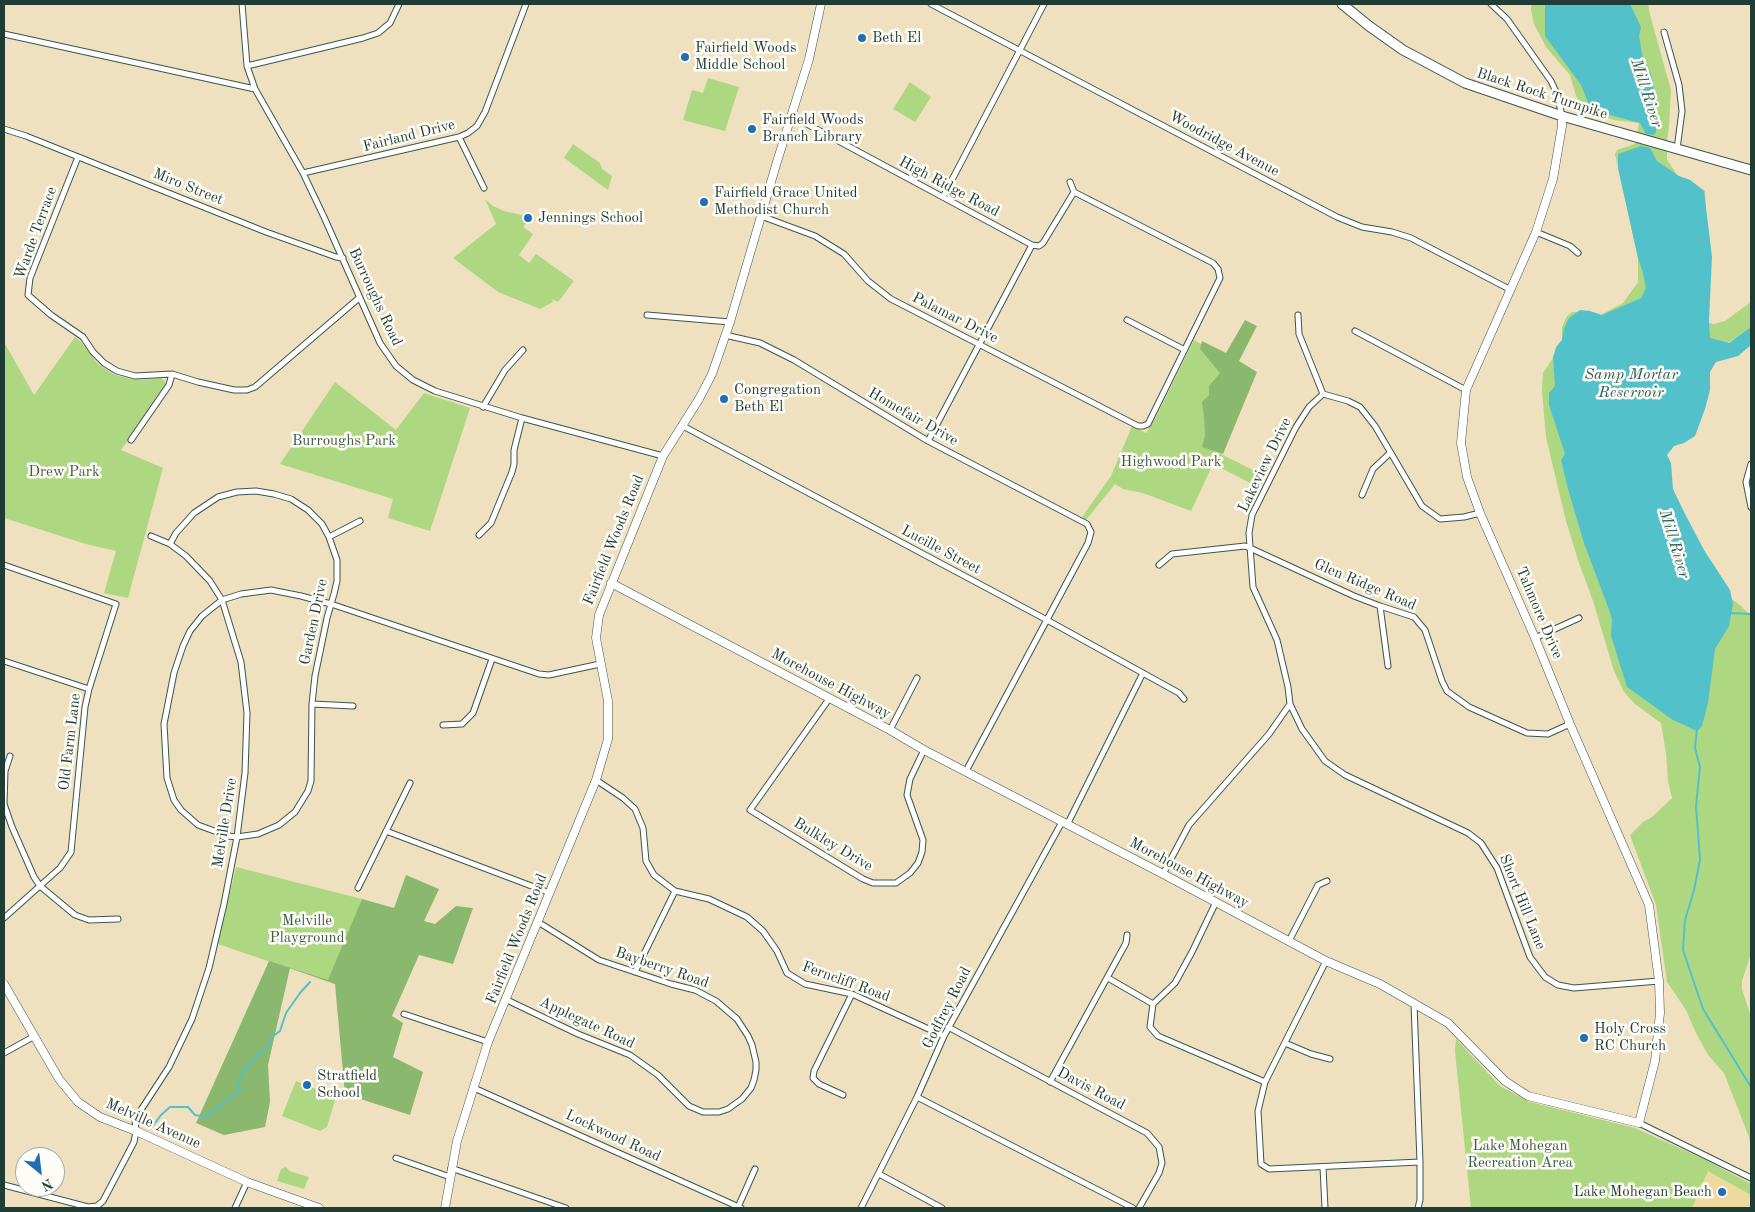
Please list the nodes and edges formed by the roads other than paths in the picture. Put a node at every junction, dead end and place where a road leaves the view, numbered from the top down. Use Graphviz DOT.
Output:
graph roads {
  1 [pos="242,4"];
  2 [pos="399,4"];
  3 [pos="526,4"];
  4 [pos="821,4"];
  5 [pos="931,4"];
  6 [pos="1044,4"];
  7 [pos="1342,4"];
  8 [pos="1491,4"];
  9 [pos="1664,32"];
  10 [pos="4,34"];
  11 [pos="1019,50"];
  12 [pos="247,66"];
  13 [pos="254,89"];
  14 [pos="792,116"];
  15 [pos="1562,116"];
  16 [pos="4,129"];
  17 [pos="459,137"];
  18 [pos="1677,150"];
  19 [pos="78,157"];
  20 [pos="1751,170"];
  21 [pos="303,173"];
  22 [pos="1070,182"];
  23 [pos="484,188"];
  24 [pos="1074,192"];
  25 [pos="942,197"];
  26 [pos="761,216"];
  27 [pos="1536,232"];
  28 [pos="1032,245"];
  29 [pos="1578,252"];
  30 [pos="343,258"];
  31 [pos="1512,290"];
  32 [pos="360,298"];
  33 [pos="647,315"];
  34 [pos="1298,315"];
  35 [pos="1126,320"];
  36 [pos="730,322"];
  37 [pos="1355,330"];
  38 [pos="726,335"];
  39 [pos="979,344"];
  40 [pos="1183,349"];
  41 [pos="523,350"];
  42 [pos="172,374"];
  43 [pos="1466,390"];
  44 [pos="1323,394"];
  45 [pos="483,407"];
  46 [pos="522,418"];
  47 [pos="683,426"];
  48 [pos="131,440"];
  49 [pos="928,442"];
  50 [pos="1390,453"];
  51 [pos="663,456"];
  52 [pos="1751,464"];
  53 [pos="1362,495"];
  54 [pos="1751,507"];
  55 [pos="1480,513"];
  56 [pos="360,521"];
  57 [pos="479,535"];
  58 [pos="151,536"];
  59 [pos="329,537"];
  60 [pos="170,544"];
  61 [pos="1250,548"];
  62 [pos="1159,565"];
  63 [pos="4,566"];
  64 [pos="611,583"];
  65 [pos="222,600"];
  66 [pos="331,604"];
  67 [pos="1380,606"];
  68 [pos="1579,618"];
  69 [pos="1047,620"];
  70 [pos="1535,638"];
  71 [pos="492,659"];
  72 [pos="4,661"];
  73 [pos="600,664"];
  74 [pos="1388,666"];
  75 [pos="1143,673"];
  76 [pos="918,678"];
  77 [pos="89,689"];
  78 [pos="829,699"];
  79 [pos="1184,700"];
  80 [pos="312,704"];
  81 [pos="1290,704"];
  82 [pos="353,706"];
  83 [pos="1570,724"];
  84 [pos="443,725"];
  85 [pos="890,730"];
  86 [pos="924,750"];
  87 [pos="10,756"];
  88 [pos="966,771"];
  89 [pos="596,780"];
  90 [pos="410,782"];
  91 [pos="1065,823"];
  92 [pos="386,831"];
  93 [pos="237,837"];
  94 [pos="1163,874"];
  95 [pos="1326,881"];
  96 [pos="40,886"];
  97 [pos="358,888"];
  98 [pos="675,891"];
  99 [pos="550,893"];
  100 [pos="1216,902"];
  101 [pos="4,918"];
  102 [pos="118,919"];
  103 [pos="538,922"];
  104 [pos="1128,935"];
  105 [pos="1289,941"];
  106 [pos="1326,961"];
  107 [pos="635,972"];
  108 [pos="1108,978"];
  109 [pos="1659,981"];
  110 [pos="4,984"];
  111 [pos="852,994"];
  112 [pos="507,1000"];
  113 [pos="1153,1004"];
  114 [pos="1414,1004"];
  115 [pos="404,1014"];
  116 [pos="948,1027"];
  117 [pos="944,1036"];
  118 [pos="33,1037"];
  119 [pos="488,1042"];
  120 [pos="1285,1043"];
  121 [pos="4,1053"];
  122 [pos="1330,1059"];
  123 [pos="1050,1082"];
  124 [pos="1265,1082"];
  125 [pos="474,1088"];
  126 [pos="751,1088"];
  127 [pos="844,1095"];
  128 [pos="917,1097"];
  129 [pos="1639,1123"];
  130 [pos="136,1131"];
  131 [pos="396,1158"];
  132 [pos="1420,1162"];
  133 [pos="1323,1167"];
  134 [pos="756,1169"];
  135 [pos="451,1173"];
  136 [pos="879,1174"];
  137 [pos="1751,1178"];
  138 [pos="247,1182"];
  139 [pos="4,1185"];
  140 [pos="739,1207"];
  141 [pos="235,1208"];
  142 [pos="319,1208"];
  143 [pos="445,1208"];
  144 [pos="566,1208"];
  145 [pos="861,1208"];
  146 [pos="942,1208"];
  147 [pos="1133,1208"];
  148 [pos="1139,1208"];
  149 [pos="1325,1208"];
  150 [pos="1418,1208"];
  1 -- 12 [label="street, Burroughs Road"];
  2 -- 12 [label="street"];
  3 -- 17 [label="street, Fairland Drive"];
  4 -- 14 [label="street, Fairfield Woods Road"];
  5 -- 11 [label="street, Woodridge Avenue"];
  6 -- 11 [label="street"];
  7 -- 15 [label="main road, Black Rock Turnpike"];
  8 -- 15 [label="street"];
  9 -- 18 [label="street"];
  10 -- 13 [label="street"];
  11 -- 25 [label="street"];
  11 -- 31 [label="street, Woodridge Avenue"];
  12 -- 13 [label="street, Burroughs Road"];
  13 -- 21 [label="street, Burroughs Road"];
  14 -- 25 [label="street, High Ridge Road"];
  14 -- 26 [label="street, Fairfield Woods Road"];
  15 -- 18 [label="main road, Black Rock Turnpike"];
  15 -- 27 [label="street, Tahmore Drive"];
  16 -- 19 [label="street, Miro Street"];
  17 -- 21 [label="street, Fairland Drive"];
  17 -- 23 [label="street"];
  18 -- 20 [label="main road, Black Rock Turnpike"];
  19 -- 30 [label="street, Miro Street"];
  19 -- 42 [label="street, Warde Terrace"];
  21 -- 30 [label="street, Burroughs Road"];
  22 -- 24 [label="street"];
  24 -- 28 [label="street"];
  24 -- 40 [label="street"];
  25 -- 28 [label="street, High Ridge Road"];
  26 -- 36 [label="street, Fairfield Woods Road"];
  26 -- 39 [label="street, Palamar Drive"];
  27 -- 29 [label="street"];
  27 -- 31 [label="street, Tahmore Drive"];
  28 -- 39 [label="street"];
  30 -- 32 [label="street, Burroughs Road"];
  31 -- 43 [label="street, Tahmore Drive"];
  32 -- 42 [label="street, Warde Terrace"];
  32 -- 45 [label="street, Burroughs Road"];
  33 -- 36 [label="street"];
  34 -- 44 [label="street"];
  35 -- 40 [label="street"];
  36 -- 38 [label="street, Fairfield Woods Road"];
  37 -- 43 [label="street"];
  38 -- 47 [label="street, Fairfield Woods Road"];
  38 -- 49 [label="street, Homefair Drive"];
  39 -- 40 [label="street, Palamar Drive"];
  39 -- 49 [label="street"];
  41 -- 45 [label="street"];
  42 -- 48 [label="street"];
  43 -- 55 [label="street, Tahmore Drive"];
  44 -- 50 [label="street"];
  44 -- 61 [label="street, Lakeview Drive"];
  45 -- 46 [label="street, Burroughs Road"];
  46 -- 51 [label="street, Burroughs Road"];
  46 -- 57 [label="street"];
  47 -- 51 [label="street, Fairfield Woods Road"];
  47 -- 69 [label="street, Lucille Street"];
  49 -- 69 [label="street, Homefair Drive"];
  50 -- 53 [label="street"];
  50 -- 55 [label="street"];
  51 -- 64 [label="street, Fairfield Woods Road"];
  52 -- 54 [label="street"];
  55 -- 70 [label="street, Tahmore Drive"];
  56 -- 59 [label="street"];
  58 -- 60 [label="street, Melville Drive"];
  59 -- 60 [label="street, Garden Drive"];
  59 -- 66 [label="street, Garden Drive"];
  60 -- 65 [label="street, Melville Drive"];
  61 -- 62 [label="street, Glen Ridge Road"];
  61 -- 67 [label="street, Glen Ridge Road"];
  61 -- 81 [label="street, Lakeview Drive"];
  63 -- 77 [label="street, Old Farm Lane"];
  64 -- 73 [label="street, Fairfield Woods Road"];
  64 -- 78 [label="street, Morehouse Highway"];
  65 -- 66 [label="street"];
  65 -- 93 [label="street, Melville Drive"];
  65 -- 93 [label="street"];
  66 -- 71 [label="street"];
  66 -- 80 [label="street, Garden Drive"];
  67 -- 74 [label="street"];
  67 -- 83 [label="street, Glen Ridge Road"];
  68 -- 70 [label="street"];
  69 -- 75 [label="street, Lucille Street"];
  69 -- 88 [label="street"];
  70 -- 83 [label="street, Tahmore Drive"];
  71 -- 73 [label="street"];
  71 -- 84 [label="street"];
  72 -- 77 [label="street"];
  73 -- 89 [label="street, Fairfield Woods Road"];
  75 -- 79 [label="street, Lucille Street"];
  75 -- 91 [label="street, Godfrey Road"];
  76 -- 85 [label="street"];
  77 -- 96 [label="street, Old Farm Lane"];
  78 -- 85 [label="street, Morehouse Highway"];
  78 -- 86 [label="street, Bulkley Drive"];
  80 -- 82 [label="street"];
  80 -- 93 [label="street, Garden Drive"];
  81 -- 94 [label="street"];
  81 -- 109 [label="street, Short Hill Lane"];
  83 -- 109 [label="street, Tahmore Drive"];
  85 -- 86 [label="street, Morehouse Highway"];
  86 -- 88 [label="street, Morehouse Highway"];
  87 -- 96 [label="street"];
  88 -- 91 [label="street, Morehouse Highway"];
  89 -- 98 [label="street, Ferncliff Road"];
  89 -- 99 [label="street, Fairfield Woods Road"];
  90 -- 92 [label="street"];
  91 -- 94 [label="street, Morehouse Highway"];
  91 -- 116 [label="street, Godfrey Road"];
  92 -- 97 [label="street"];
  92 -- 99 [label="street"];
  93 -- 130 [label="street, Melville Drive"];
  94 -- 100 [label="street, Morehouse Highway"];
  95 -- 105 [label="street"];
  96 -- 101 [label="street, Old Farm Lane"];
  96 -- 102 [label="street"];
  98 -- 107 [label="street"];
  98 -- 111 [label="street, Ferncliff Road"];
  99 -- 103 [label="street, Fairfield Woods Road"];
  100 -- 105 [label="street, Morehouse Highway"];
  100 -- 113 [label="street"];
  103 -- 107 [label="street, Bayberry Road"];
  103 -- 112 [label="street, Fairfield Woods Road"];
  104 -- 108 [label="street"];
  105 -- 106 [label="street, Morehouse Highway"];
  106 -- 114 [label="street, Morehouse Highway"];
  106 -- 120 [label="street"];
  107 -- 126 [label="street, Bayberry Road"];
  108 -- 113 [label="street"];
  108 -- 123 [label="street"];
  109 -- 129 [label="street, Tahmore Drive"];
  110 -- 118 [label="street, Melville Avenue"];
  111 -- 117 [label="street, Ferncliff Road"];
  111 -- 127 [label="street"];
  112 -- 119 [label="street, Fairfield Woods Road"];
  112 -- 126 [label="street, Applegate Road"];
  113 -- 124 [label="street"];
  114 -- 129 [label="street, Morehouse Highway"];
  114 -- 132 [label="street"];
  115 -- 119 [label="street"];
  116 -- 117 [label="street, Godfrey Road"];
  116 -- 123 [label="street, Davis Road"];
  117 -- 128 [label="street, Godfrey Road"];
  118 -- 121 [label="street"];
  118 -- 130 [label="street, Melville Avenue"];
  119 -- 125 [label="street, Fairfield Woods Road"];
  120 -- 122 [label="street"];
  120 -- 124 [label="street"];
  123 -- 148 [label="street, Davis Road"];
  124 -- 133 [label="street"];
  125 -- 135 [label="street, Fairfield Woods Road"];
  125 -- 140 [label="street, Lockwood Road"];
  128 -- 136 [label="street, Godfrey Road"];
  128 -- 147 [label="street"];
  129 -- 137 [label="street, Morehouse Highway"];
  130 -- 138 [label="street, Melville Avenue"];
  130 -- 139 [label="street, Melville Drive"];
  131 -- 135 [label="street"];
  132 -- 133 [label="street"];
  132 -- 150 [label="street"];
  133 -- 149 [label="street"];
  134 -- 140 [label="street"];
  135 -- 143 [label="street, Fairfield Woods Road"];
  135 -- 144 [label="street"];
  136 -- 145 [label="street, Godfrey Road"];
  136 -- 146 [label="street"];
  138 -- 141 [label="street"];
  138 -- 142 [label="street, Melville Avenue"];
}
